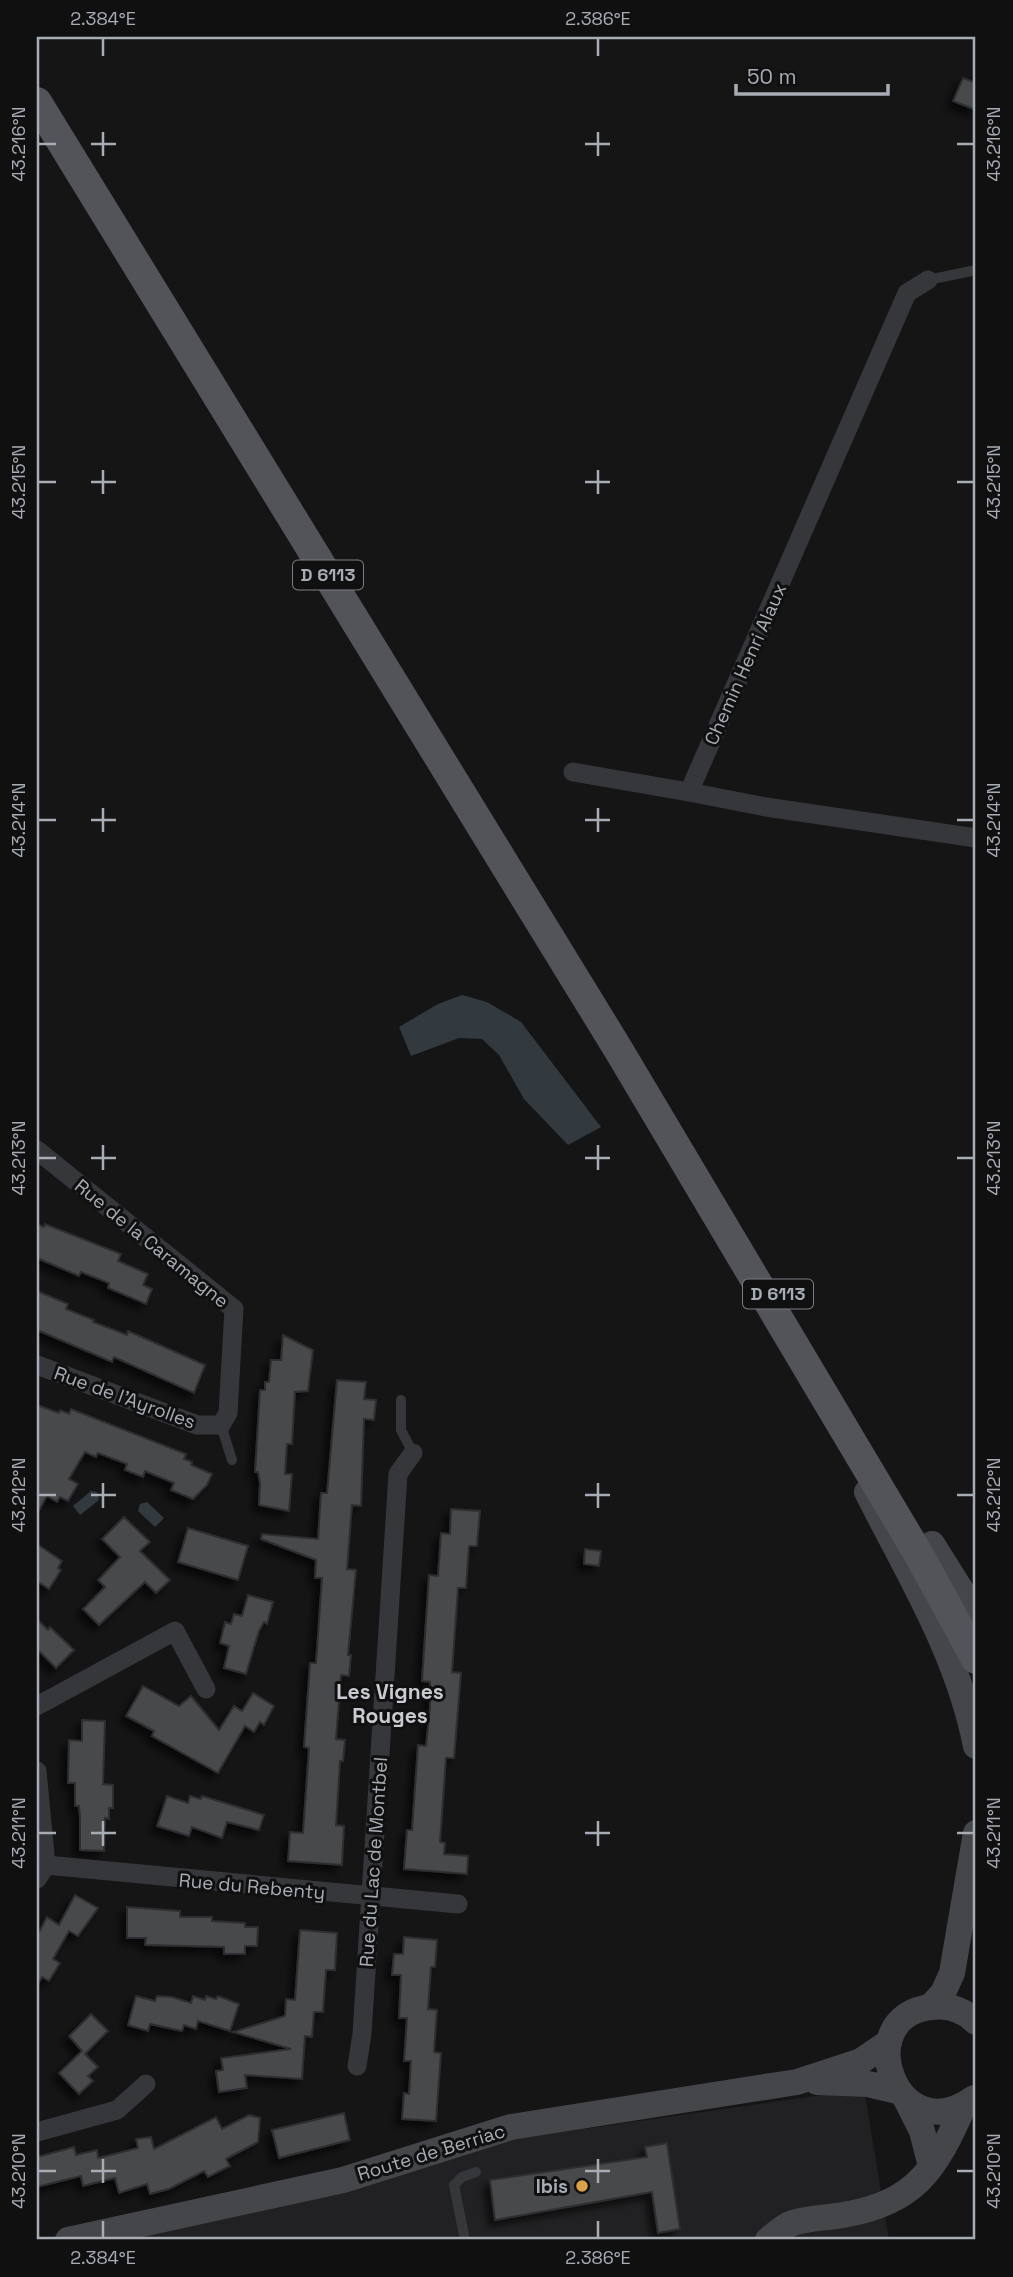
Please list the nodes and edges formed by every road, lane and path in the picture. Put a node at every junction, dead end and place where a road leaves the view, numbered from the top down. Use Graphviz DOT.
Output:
graph roads {
  1 [pos="37,102"];
  2 [pos="976,270"];
  3 [pos="928,280"];
  4 [pos="573,772"];
  5 [pos="689,792"];
  6 [pos="976,838"];
  7 [pos="618,1049"];
  8 [pos="37,1150"];
  9 [pos="234,1309"];
  10 [pos="782,1329"];
  11 [pos="37,1365"];
  12 [pos="401,1399"];
  13 [pos="221,1425"];
  14 [pos="413,1452"];
  15 [pos="232,1460"];
  16 [pos="932,1544"];
  17 [pos="976,1614"];
  18 [pos="976,1626"];
  19 [pos="976,1659"];
  20 [pos="206,1689"];
  21 [pos="37,1706"];
  22 [pos="976,1746"];
  23 [pos="37,1771"];
  24 [pos="976,1833"];
  25 [pos="41,1872"];
  26 [pos="370,1896"];
  27 [pos="458,1904"];
  28 [pos="930,2007"];
  29 [pos="976,2022"];
  30 [pos="889,2042"];
  31 [pos="357,2066"];
  32 [pos="797,2082"];
  33 [pos="146,2084"];
  34 [pos="902,2095"];
  35 [pos="970,2100"];
  36 [pos="37,2132"];
  37 [pos="931,2166"];
  38 [pos="476,2172"];
  39 [pos="68,2240"];
  40 [pos="465,2240"];
  41 [pos="768,2240"];
  1 -- 7 [label="main road, D 6113"];
  2 -- 3 [label="lane"];
  3 -- 5 [label="street, Chemin Henri Alaux"];
  4 -- 5 [label="street"];
  5 -- 6 [label="street"];
  7 -- 10 [label="main road, D 6113"];
  7 -- 16 [label="main road, D 6113"];
  8 -- 9 [label="street, Rue de la Caramagne"];
  9 -- 13 [label="street, Rue de l'Ayrolles"];
  10 -- 19 [label="main road, D 6113"];
  10 -- 22 [label="main road"];
  11 -- 13 [label="street, Rue de l'Ayrolles"];
  12 -- 14 [label="lane"];
  13 -- 15 [label="lane"];
  14 -- 26 [label="street, Rue du Lac de Montbel"];
  16 -- 17 [label="main road"];
  16 -- 18 [label="main road, D 6113"];
  20 -- 21 [label="street"];
  23 -- 25 [label="street"];
  24 -- 28 [label="main road"];
  25 -- 26 [label="street, Rue du Rebenty"];
  26 -- 27 [label="street, Rue du Rebenty"];
  26 -- 31 [label="street, Rue du Lac de Montbel"];
  28 -- 29 [label="main road"];
  28 -- 30 [label="main road, Route de Berriac"];
  30 -- 32 [label="main road, Route de Berriac"];
  30 -- 34 [label="main road"];
  32 -- 34 [label="main road, Route de Berriac"];
  32 -- 39 [label="main road, Route de Berriac"];
  33 -- 36 [label="street"];
  34 -- 35 [label="main road, Route de Berriac"];
  34 -- 37 [label="main road"];
  35 -- 37 [label="main road"];
  37 -- 41 [label="main road"];
  38 -- 40 [label="lane"];
}
